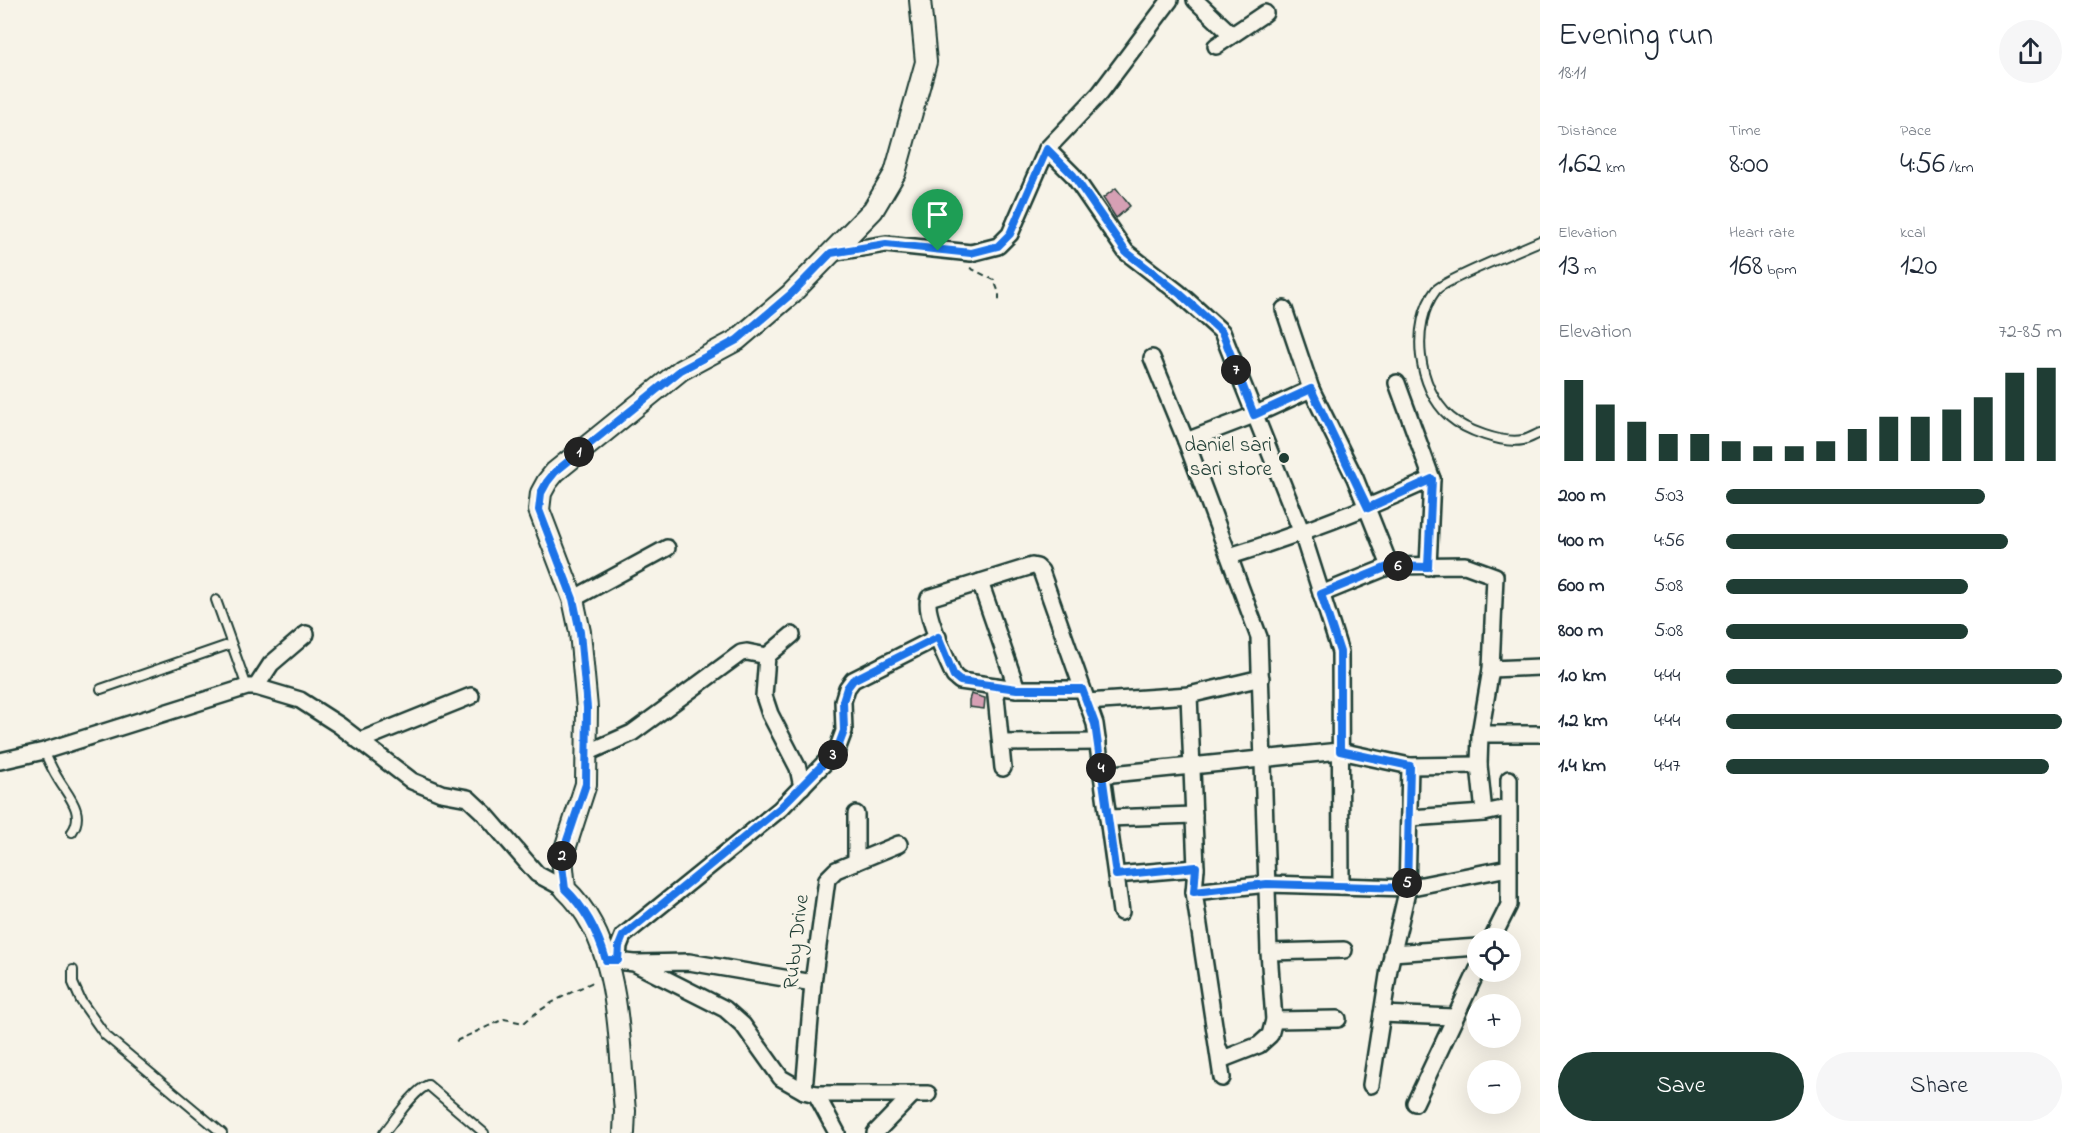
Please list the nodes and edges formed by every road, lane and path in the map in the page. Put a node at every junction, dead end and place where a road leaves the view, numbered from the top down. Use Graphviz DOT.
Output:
graph roads {
  1 [pos="920,0"];
  2 [pos="1170,0"];
  3 [pos="1195,0"];
  4 [pos="1265,13"];
  5 [pos="1232,35"];
  6 [pos="1216,46"];
  7 [pos="1047,149"];
  8 [pos="1540,241"];
  9 [pos="831,253"];
  10 [pos="963,264"];
  11 [pos="999,302"];
  12 [pos="1284,309"];
  13 [pos="1152,358"];
  14 [pos="1397,383"];
  15 [pos="1311,389"];
  16 [pos="1254,415"];
  17 [pos="1540,433"];
  18 [pos="1186,441"];
  19 [pos="1432,479"];
  20 [pos="1368,508"];
  21 [pos="1302,533"];
  22 [pos="667,548"];
  23 [pos="1230,556"];
  24 [pos="1390,566"];
  25 [pos="1428,567"];
  26 [pos="980,582"];
  27 [pos="1321,594"];
  28 [pos="573,599"];
  29 [pos="216,600"];
  30 [pos="306,634"];
  31 [pos="792,635"];
  32 [pos="938,637"];
  33 [pos="231,644"];
  34 [pos="767,656"];
  35 [pos="1540,667"];
  36 [pos="1491,669"];
  37 [pos="1261,678"];
  38 [pos="995,686"];
  39 [pos="252,687"];
  40 [pos="100,689"];
  41 [pos="1017,689"];
  42 [pos="1189,695"];
  43 [pos="471,696"];
  44 [pos="1084,696"];
  45 [pos="1480,734"];
  46 [pos="1540,734"];
  47 [pos="359,741"];
  48 [pos="1098,742"];
  49 [pos="1002,743"];
  50 [pos="44,751"];
  51 [pos="1340,751"];
  52 [pos="587,753"];
  53 [pos="1262,758"];
  54 [pos="0,761"];
  55 [pos="1192,765"];
  56 [pos="1479,765"];
  57 [pos="1410,766"];
  58 [pos="1003,768"];
  59 [pos="1102,775"];
  60 [pos="1509,779"];
  61 [pos="802,788"];
  62 [pos="1507,808"];
  63 [pos="1484,813"];
  64 [pos="856,814"];
  65 [pos="1194,815"];
  66 [pos="1108,818"];
  67 [pos="1410,818"];
  68 [pos="72,832"];
  69 [pos="899,844"];
  70 [pos="856,862"];
  71 [pos="1196,867"];
  72 [pos="1508,868"];
  73 [pos="1116,875"];
  74 [pos="1267,884"];
  75 [pos="1341,886"];
  76 [pos="1407,888"];
  77 [pos="565,889"];
  78 [pos="1194,892"];
  79 [pos="1121,912"];
  80 [pos="1498,928"];
  81 [pos="1467,948"];
  82 [pos="1344,950"];
  83 [pos="1269,952"];
  84 [pos="1392,953"];
  85 [pos="634,963"];
  86 [pos="612,964"];
  87 [pos="73,970"];
  88 [pos="813,982"];
  89 [pos="1471,982"];
  90 [pos="1382,1014"];
  91 [pos="1453,1017"];
  92 [pos="1338,1019"];
  93 [pos="1274,1020"];
  94 [pos="456,1041"];
  95 [pos="1219,1049"];
  96 [pos="1222,1078"];
  97 [pos="1371,1085"];
  98 [pos="810,1092"];
  99 [pos="1415,1103"];
  100 [pos="222,1133"];
  101 [pos="384,1133"];
  102 [pos="484,1133"];
  103 [pos="624,1133"];
  104 [pos="837,1133"];
  105 [pos="875,1133"];
  1 -- 9 [label="street"];
  2 -- 7 [label="street"];
  3 -- 5 [label="street"];
  4 -- 5 [label="street"];
  5 -- 6 [label="street"];
  7 -- 9 [label="street"];
  7 -- 16 [label="street"];
  8 -- 17 [label="lane"];
  9 -- 28 [label="street"];
  10 -- 11 [label="path"];
  12 -- 15 [label="street"];
  13 -- 18 [label="street"];
  14 -- 19 [label="street"];
  15 -- 16 [label="street"];
  15 -- 20 [label="street"];
  16 -- 18 [label="street"];
  16 -- 21 [label="street"];
  18 -- 23 [label="street"];
  19 -- 20 [label="street"];
  19 -- 25 [label="street"];
  20 -- 21 [label="street"];
  20 -- 24 [label="street"];
  21 -- 23 [label="street"];
  21 -- 27 [label="street"];
  22 -- 28 [label="street"];
  23 -- 37 [label="street"];
  24 -- 25 [label="street"];
  24 -- 27 [label="street"];
  25 -- 36 [label="street"];
  26 -- 32 [label="street"];
  26 -- 41 [label="street"];
  26 -- 44 [label="street"];
  27 -- 51 [label="street"];
  28 -- 52 [label="street"];
  29 -- 33 [label="lane"];
  30 -- 39 [label="street"];
  31 -- 34 [label="street"];
  32 -- 38 [label="street"];
  32 -- 61 [label="street"];
  33 -- 39 [label="lane"];
  33 -- 40 [label="lane"];
  34 -- 52 [label="street"];
  34 -- 61 [label="street"];
  35 -- 36 [label="street"];
  36 -- 45 [label="street"];
  37 -- 42 [label="street"];
  37 -- 53 [label="street"];
  38 -- 41 [label="street"];
  38 -- 49 [label="street"];
  39 -- 47 [label="street"];
  39 -- 50 [label="street"];
  41 -- 44 [label="street"];
  42 -- 44 [label="street"];
  42 -- 55 [label="street"];
  43 -- 47 [label="street"];
  44 -- 48 [label="street"];
  45 -- 46 [label="street"];
  45 -- 56 [label="street"];
  47 -- 77 [label="street"];
  48 -- 49 [label="street"];
  48 -- 59 [label="street"];
  49 -- 58 [label="street"];
  50 -- 54 [label="street"];
  50 -- 68 [label="lane"];
  51 -- 53 [label="street"];
  51 -- 57 [label="street"];
  51 -- 75 [label="street"];
  52 -- 77 [label="street"];
  53 -- 55 [label="street"];
  53 -- 74 [label="street"];
  55 -- 59 [label="street"];
  55 -- 65 [label="street"];
  56 -- 57 [label="street"];
  56 -- 63 [label="street"];
  57 -- 67 [label="street"];
  59 -- 66 [label="street"];
  60 -- 62 [label="street"];
  61 -- 86 [label="street"];
  62 -- 63 [label="street"];
  62 -- 72 [label="street"];
  63 -- 67 [label="street"];
  64 -- 70 [label="street"];
  65 -- 66 [label="street"];
  65 -- 71 [label="street"];
  66 -- 73 [label="street"];
  67 -- 76 [label="street"];
  69 -- 70 [label="street, Ruby Drive"];
  70 -- 88 [label="street, Ruby Drive"];
  71 -- 73 [label="street"];
  71 -- 78 [label="street"];
  72 -- 76 [label="street"];
  72 -- 80 [label="street"];
  73 -- 79 [label="street"];
  74 -- 75 [label="street"];
  74 -- 78 [label="street"];
  74 -- 83 [label="street"];
  75 -- 76 [label="street"];
  76 -- 84 [label="street"];
  77 -- 86 [label="street"];
  78 -- 95 [label="street"];
  81 -- 84 [label="street"];
  82 -- 83 [label="street"];
  83 -- 93 [label="street"];
  84 -- 90 [label="street"];
  85 -- 86 [label="street"];
  85 -- 88 [label="street"];
  85 -- 98 [label="street"];
  86 -- 94 [label="path"];
  86 -- 103 [label="street"];
  87 -- 100 [label="lane"];
  88 -- 98 [label="street, Ruby Drive"];
  89 -- 91 [label="street"];
  90 -- 91 [label="street"];
  90 -- 97 [label="street"];
  91 -- 99 [label="street"];
  92 -- 93 [label="street"];
  93 -- 95 [label="street"];
  95 -- 96 [label="street"];
  98 -- 104 [label="street"];
  98 -- 105 [label="street"];
  101 -- 102 [label="lane"];
}
